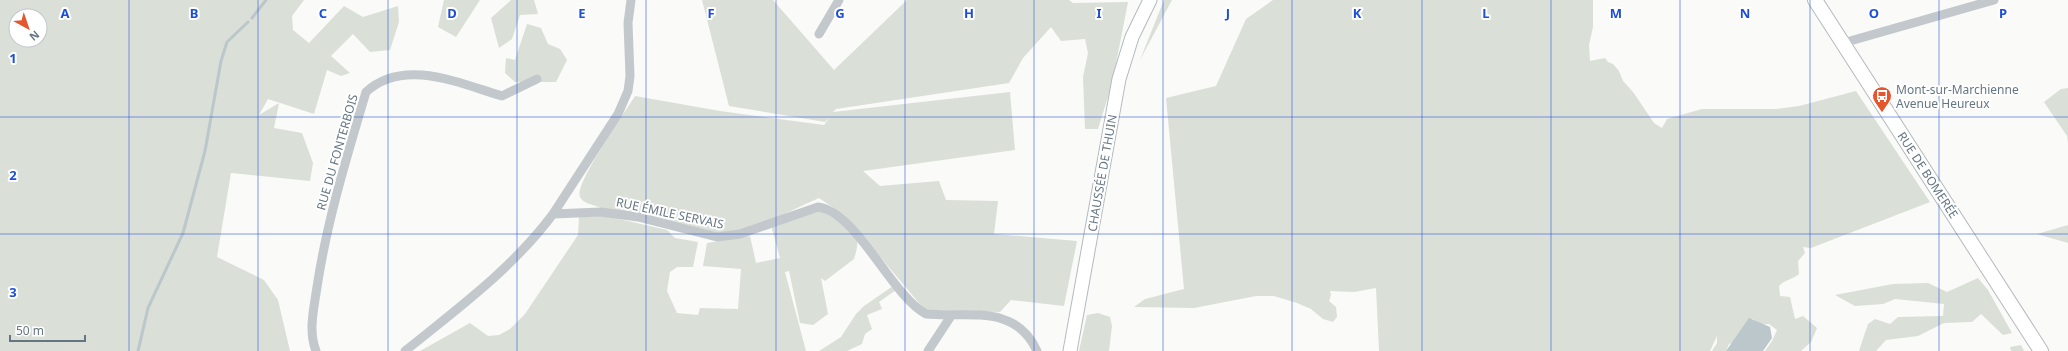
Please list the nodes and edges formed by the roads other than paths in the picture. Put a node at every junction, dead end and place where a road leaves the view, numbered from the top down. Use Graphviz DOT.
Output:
graph roads {
  1 [pos="631,0"];
  2 [pos="839,0"];
  3 [pos="1150,0"];
  4 [pos="1815,0"];
  5 [pos="1994,0"];
  6 [pos="820,34"];
  7 [pos="1843,43"];
  8 [pos="537,79"];
  9 [pos="553,214"];
  10 [pos="951,316"];
  11 [pos="316,351"];
  12 [pos="405,351"];
  13 [pos="928,351"];
  14 [pos="1037,351"];
  15 [pos="1070,351"];
  16 [pos="2041,351"];
  1 -- 9 [label="street"];
  2 -- 6 [label="street"];
  3 -- 15 [label="main road, CHAUSSÉE DE THUIN"];
  4 -- 7 [label="main road, RUE DE BOMERÉE"];
  5 -- 7 [label="street"];
  7 -- 16 [label="main road, RUE DE BOMERÉE"];
  8 -- 11 [label="street, RUE DU FONTERBOIS"];
  9 -- 10 [label="street, RUE ÉMILE SERVAIS"];
  9 -- 12 [label="street"];
  10 -- 13 [label="street"];
  10 -- 14 [label="street, RUE ÉMILE SERVAIS"];
}
